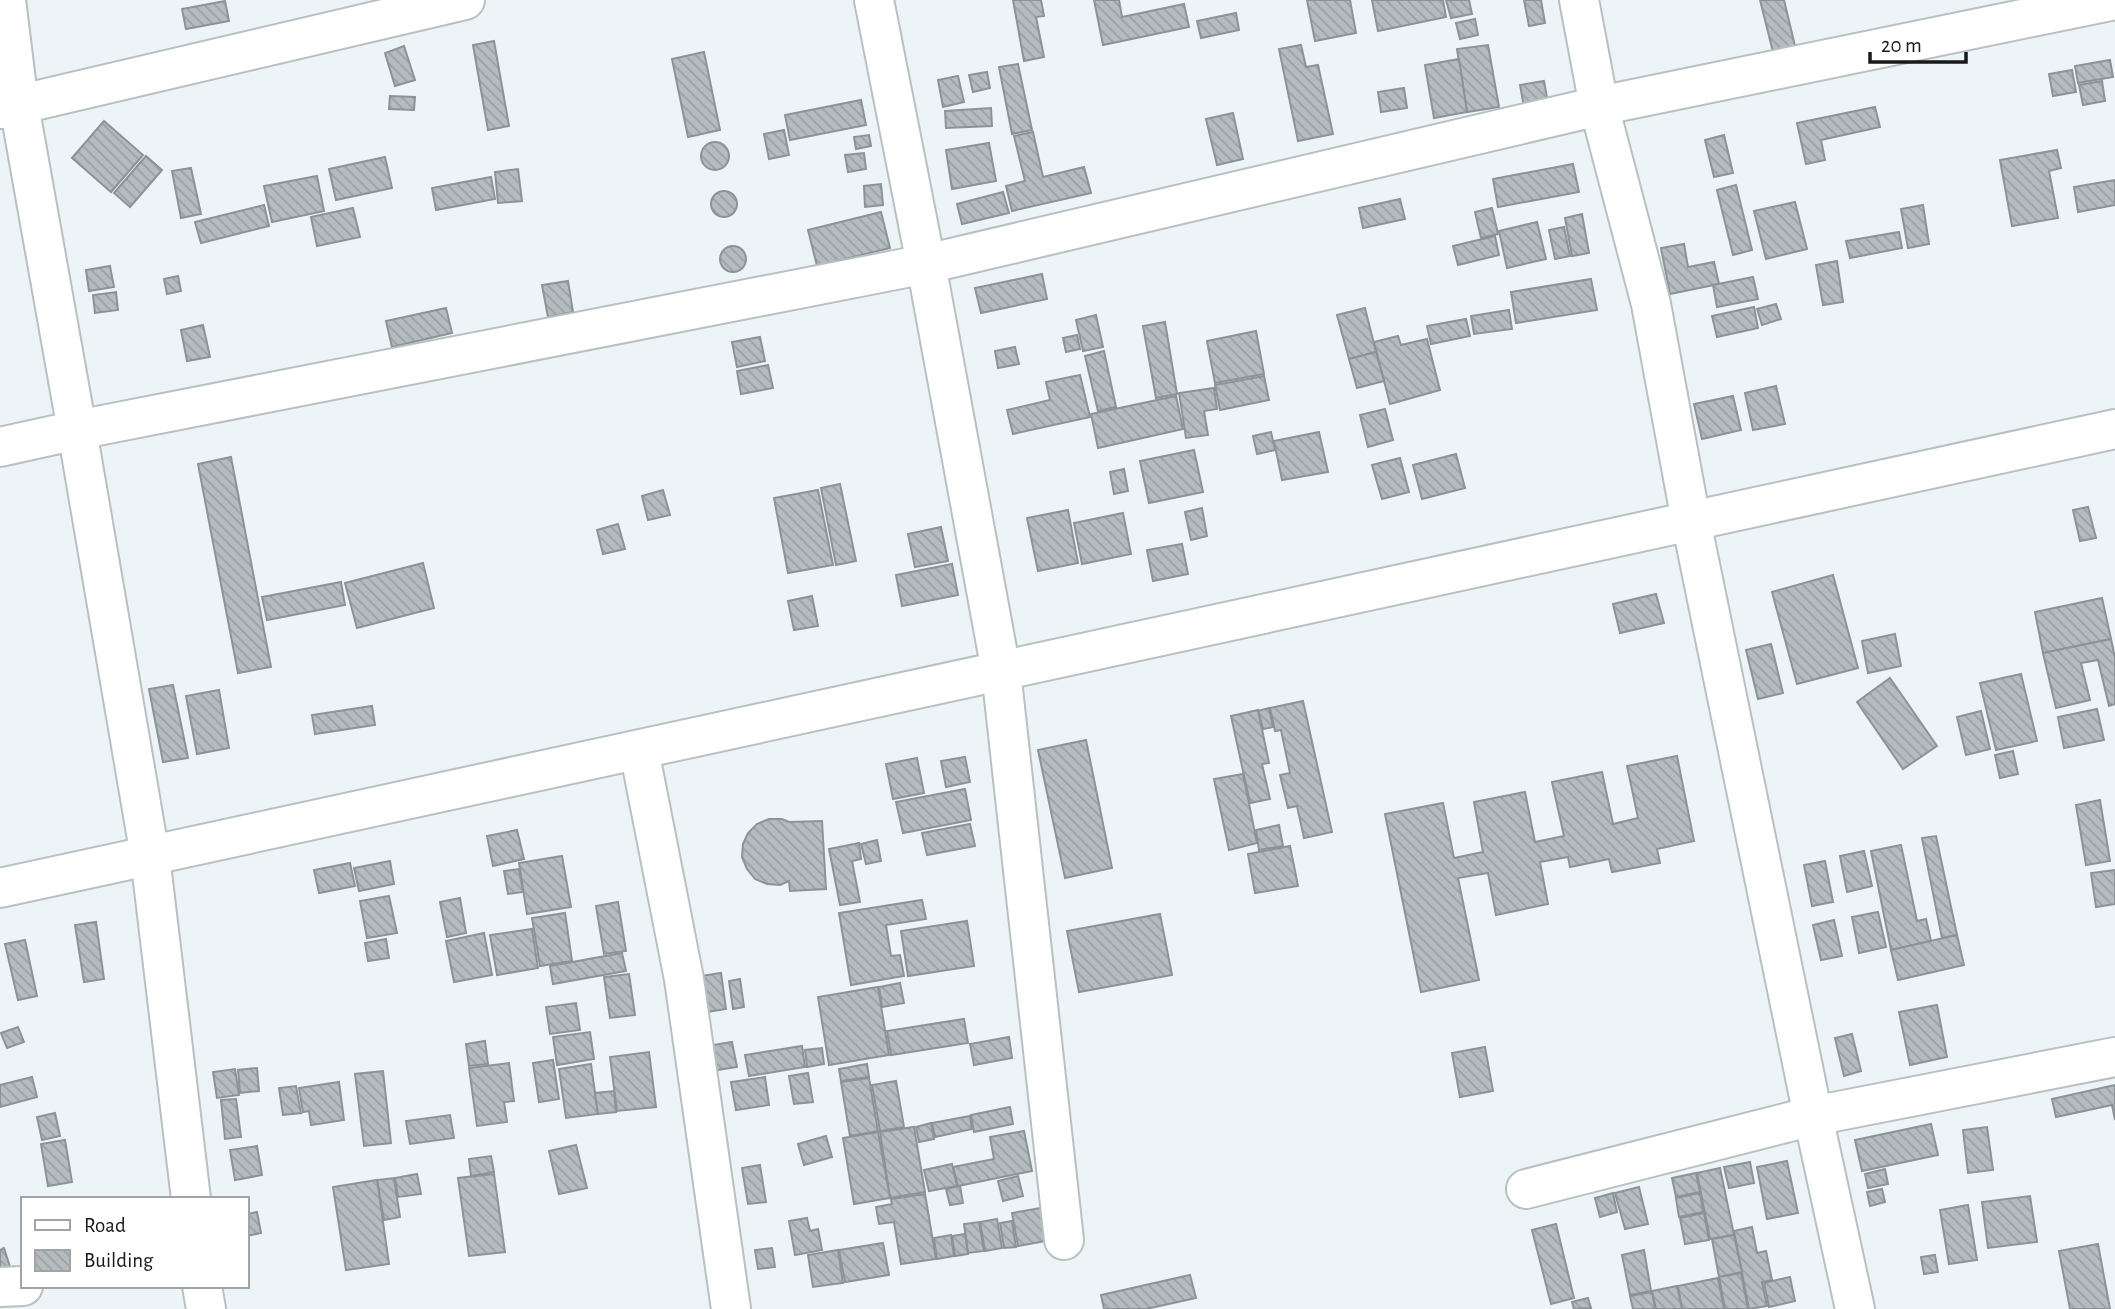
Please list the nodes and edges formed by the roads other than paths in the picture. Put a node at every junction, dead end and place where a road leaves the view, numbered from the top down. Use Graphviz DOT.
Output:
graph roads {
  1 [pos="6,0"];
  2 [pos="465,0"];
  3 [pos="874,0"];
  4 [pos="1579,0"];
  5 [pos="2115,0"];
  6 [pos="6,102"];
  7 [pos="1599,106"];
  8 [pos="926,264"];
  9 [pos="2115,429"];
  10 [pos="77,430"];
  11 [pos="0,447"];
  12 [pos="1691,521"];
  13 [pos="1002,671"];
  14 [pos="639,750"];
  15 [pos="150,856"];
  16 [pos="0,888"];
  17 [pos="2115,1057"];
  18 [pos="1813,1116"];
  19 [pos="1527,1189"];
  20 [pos="191,1197"];
  21 [pos="1064,1240"];
  22 [pos="21,1286"];
  23 [pos="0,1287"];
  24 [pos="202,1288"];
  25 [pos="206,1309"];
  26 [pos="731,1309"];
  27 [pos="1855,1309"];
  1 -- 6 [label="street"];
  2 -- 6 [label="street"];
  3 -- 8 [label="street"];
  4 -- 7 [label="street"];
  5 -- 7 [label="street"];
  6 -- 10 [label="street"];
  7 -- 8 [label="street"];
  7 -- 12 [label="street"];
  8 -- 10 [label="street"];
  8 -- 13 [label="street"];
  9 -- 12 [label="street"];
  10 -- 11 [label="street"];
  10 -- 15 [label="street"];
  12 -- 13 [label="street"];
  12 -- 18 [label="street"];
  13 -- 14 [label="street"];
  13 -- 21 [label="street"];
  14 -- 15 [label="street"];
  14 -- 26 [label="street"];
  15 -- 16 [label="street"];
  15 -- 20 [label="street"];
  17 -- 18 [label="street"];
  18 -- 19 [label="street"];
  18 -- 27 [label="street"];
  22 -- 23 [label="street"];
  24 -- 25 [label="street"];
}
